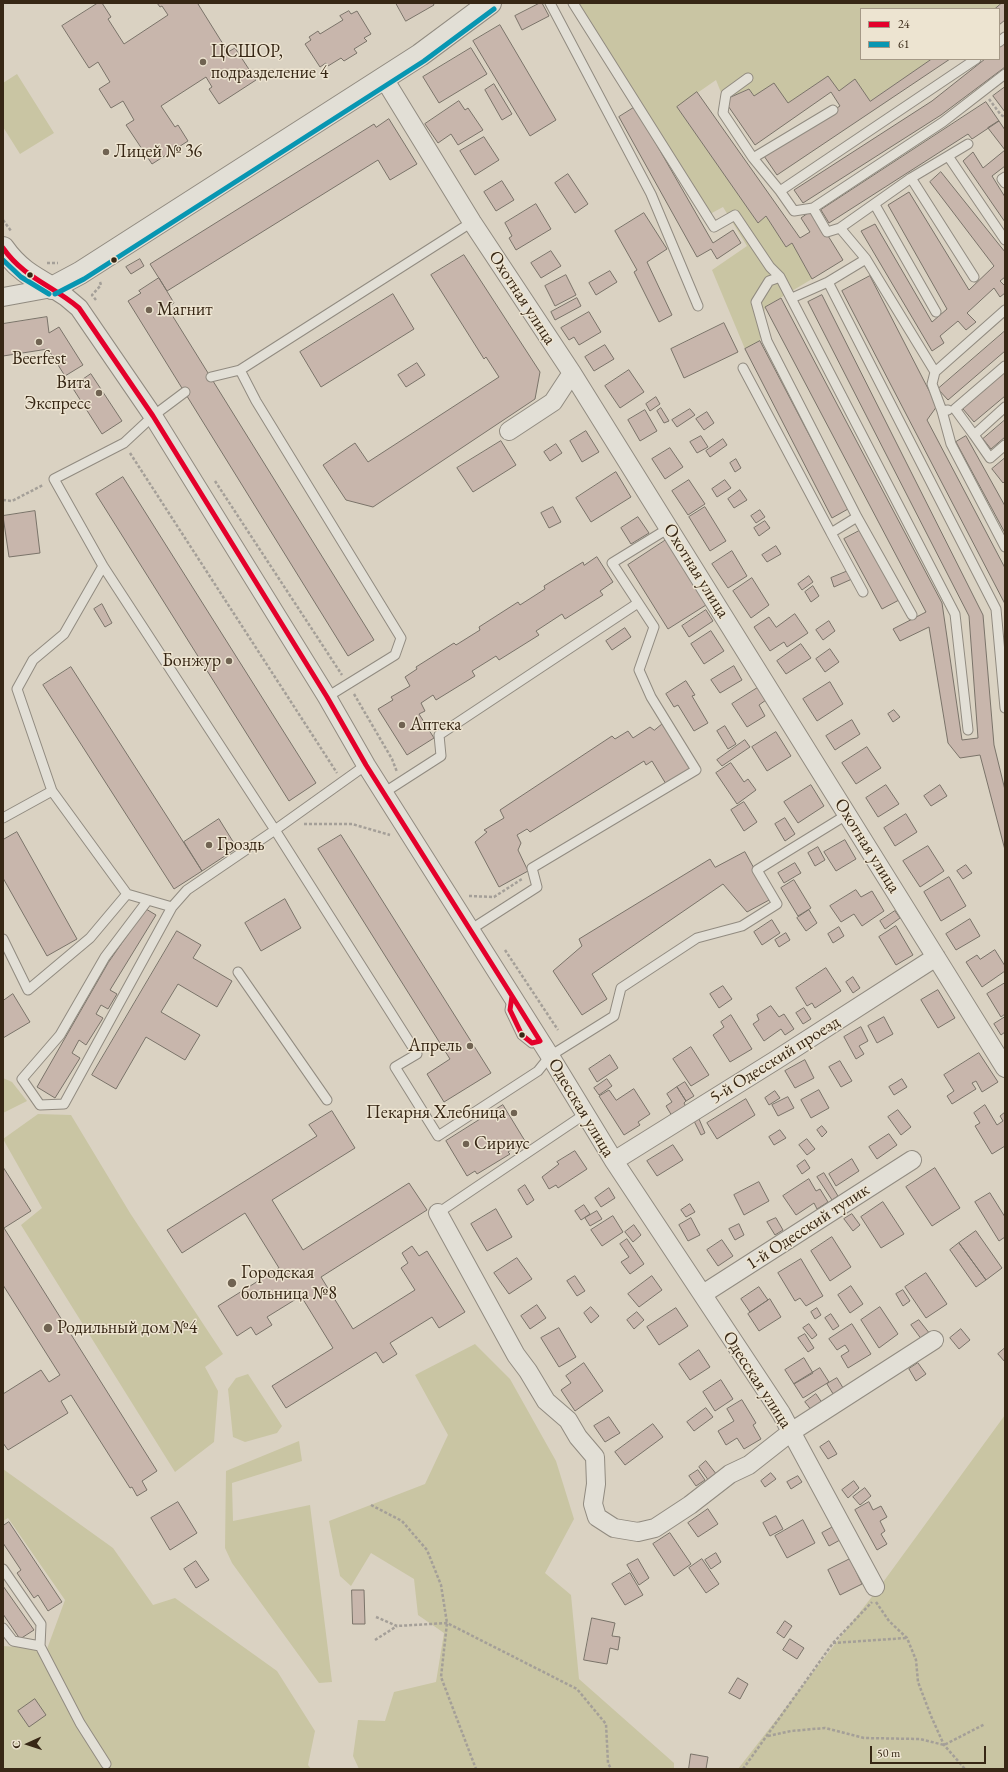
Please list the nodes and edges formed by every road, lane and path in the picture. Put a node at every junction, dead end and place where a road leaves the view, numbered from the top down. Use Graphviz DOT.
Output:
graph roads {
  1 [pos="490,3"];
  2 [pos="550,3"];
  3 [pos="573,3"];
  4 [pos="975,60"];
  5 [pos="1005,74"];
  6 [pos="383,78"];
  7 [pos="748,78"];
  8 [pos="983,91"];
  9 [pos="833,110"];
  10 [pos="1005,117"];
  11 [pos="968,144"];
  12 [pos="948,156"];
  13 [pos="753,158"];
  14 [pos="1005,177"];
  15 [pos="911,178"];
  16 [pos="1005,183"];
  17 [pos="780,191"];
  18 [pos="875,205"];
  19 [pos="813,208"];
  20 [pos="472,222"];
  21 [pos="840,228"];
  22 [pos="1005,240"];
  23 [pos="3,248"];
  24 [pos="866,259"];
  25 [pos="780,277"];
  26 [pos="974,278"];
  27 [pos="828,282"];
  28 [pos="52,288"];
  29 [pos="3,297"];
  30 [pos="792,298"];
  31 [pos="698,306"];
  32 [pos="1005,310"];
  33 [pos="936,312"];
  34 [pos="1005,366"];
  35 [pos="743,368"];
  36 [pos="240,370"];
  37 [pos="935,372"];
  38 [pos="572,373"];
  39 [pos="211,377"];
  40 [pos="184,392"];
  41 [pos="1005,407"];
  42 [pos="955,409"];
  43 [pos="942,411"];
  44 [pos="153,416"];
  45 [pos="509,431"];
  46 [pos="974,435"];
  47 [pos="124,443"];
  48 [pos="1005,446"];
  49 [pos="54,479"];
  50 [pos="3,500"];
  51 [pos="857,517"];
  52 [pos="669,528"];
  53 [pos="831,533"];
  54 [pos="1005,547"];
  55 [pos="103,566"];
  56 [pos="863,592"];
  57 [pos="638,603"];
  58 [pos="912,615"];
  59 [pos="327,697"];
  60 [pos="1005,708"];
  61 [pos="968,730"];
  62 [pos="366,765"];
  63 [pos="343,782"];
  64 [pos="52,791"];
  65 [pos="384,792"];
  66 [pos="848,814"];
  67 [pos="3,818"];
  68 [pos="285,823"];
  69 [pos="275,830"];
  70 [pos="390,830"];
  71 [pos="533,872"];
  72 [pos="127,894"];
  73 [pos="468,896"];
  74 [pos="148,900"];
  75 [pos="172,907"];
  76 [pos="470,930"];
  77 [pos="3,939"];
  78 [pos="936,957"];
  79 [pos="238,972"];
  80 [pos="550,1056"];
  81 [pos="1005,1068"];
  82 [pos="326,1100"];
  83 [pos="585,1114"];
  84 [pos="912,1160"];
  85 [pos="614,1161"];
  86 [pos="438,1213"];
  87 [pos="703,1294"];
  88 [pos="934,1340"];
  89 [pos="791,1432"];
  90 [pos="371,1505"];
  91 [pos="3,1569"];
  92 [pos="875,1587"];
  93 [pos="376,1617"];
  94 [pos="447,1623"];
  95 [pos="397,1626"];
  96 [pos="3,1628"];
  97 [pos="907,1638"];
  98 [pos="375,1640"];
  99 [pos="833,1643"];
  100 [pos="40,1646"];
  101 [pos="985,1724"];
  102 [pos="767,1736"];
  103 [pos="944,1745"];
  104 [pos="106,1764"];
  105 [pos="476,1769"];
  106 [pos="611,1769"];
  107 [pos="743,1769"];
  108 [pos="965,1769"];
  1 -- 6 [label="street"];
  2 -- 31 [label="lane"];
  3 -- 25 [label="lane"];
  4 -- 17 [label="lane"];
  5 -- 8 [label="lane"];
  6 -- 20 [label="street, Охотная улица"];
  6 -- 28 [label="street"];
  7 -- 13 [label="lane"];
  8 -- 10 [label="path"];
  8 -- 19 [label="lane"];
  9 -- 13 [label="lane"];
  11 -- 12 [label="lane"];
  12 -- 15 [label="lane"];
  12 -- 22 [label="lane"];
  13 -- 17 [label="lane"];
  14 -- 16 [label="lane"];
  15 -- 18 [label="lane"];
  15 -- 26 [label="lane"];
  17 -- 19 [label="lane"];
  18 -- 21 [label="lane"];
  18 -- 33 [label="lane"];
  19 -- 21 [label="lane"];
  20 -- 36 [label="lane"];
  20 -- 38 [label="street, Охотная улица"];
  21 -- 24 [label="lane"];
  23 -- 28 [label="street, Одесская улица"];
  24 -- 27 [label="lane"];
  24 -- 37 [label="lane"];
  25 -- 30 [label="lane"];
  25 -- 51 [label="lane"];
  27 -- 30 [label="lane"];
  27 -- 60 [label="lane"];
  28 -- 29 [label="street"];
  28 -- 44 [label="street, Одесская улица"];
  30 -- 61 [label="lane"];
  32 -- 37 [label="lane"];
  34 -- 42 [label="lane"];
  35 -- 53 [label="lane"];
  36 -- 39 [label="lane"];
  36 -- 59 [label="lane"];
  37 -- 43 [label="lane"];
  38 -- 45 [label="street"];
  38 -- 52 [label="street, Охотная улица"];
  40 -- 44 [label="lane"];
  41 -- 46 [label="lane"];
  42 -- 43 [label="lane"];
  42 -- 46 [label="lane"];
  43 -- 54 [label="lane"];
  44 -- 47 [label="lane"];
  44 -- 59 [label="street, Одесская улица"];
  46 -- 48 [label="lane"];
  47 -- 49 [label="lane"];
  47 -- 63 [label="path"];
  49 -- 50 [label="path"];
  49 -- 55 [label="lane"];
  51 -- 53 [label="lane"];
  51 -- 58 [label="lane"];
  52 -- 57 [label="lane"];
  52 -- 66 [label="street, Охотная улица"];
  53 -- 56 [label="lane"];
  55 -- 64 [label="lane"];
  55 -- 69 [label="lane"];
  57 -- 65 [label="lane"];
  57 -- 71 [label="lane"];
  59 -- 62 [label="street, Одесская улица"];
  62 -- 63 [label="lane"];
  62 -- 65 [label="street, Одесская улица"];
  63 -- 68 [label="lane"];
  64 -- 67 [label="lane"];
  64 -- 72 [label="lane"];
  65 -- 76 [label="street, Одесская улица"];
  66 -- 78 [label="street, Охотная улица"];
  66 -- 80 [label="lane"];
  68 -- 69 [label="lane"];
  68 -- 70 [label="path"];
  69 -- 75 [label="lane"];
  69 -- 80 [label="lane"];
  71 -- 73 [label="path"];
  71 -- 76 [label="lane"];
  72 -- 74 [label="lane"];
  72 -- 77 [label="lane"];
  74 -- 75 [label="lane"];
  74 -- 75 [label="lane"];
  76 -- 80 [label="street, Одесская улица"];
  78 -- 81 [label="street, Охотная улица"];
  78 -- 85 [label="street, 5-й Одесский проезд"];
  79 -- 82 [label="lane"];
  80 -- 83 [label="street, Одесская улица"];
  83 -- 85 [label="street, Одесская улица"];
  83 -- 86 [label="lane"];
  84 -- 87 [label="street, 1-й Одесский тупик"];
  85 -- 87 [label="street, Одесская улица"];
  86 -- 89 [label="street"];
  87 -- 89 [label="street, Одесская улица"];
  88 -- 89 [label="street"];
  89 -- 92 [label="street, Одесская улица"];
  90 -- 94 [label="path"];
  91 -- 100 [label="lane"];
  93 -- 95 [label="path"];
  94 -- 95 [label="path"];
  94 -- 105 [label="path"];
  94 -- 106 [label="path"];
  95 -- 98 [label="path"];
  96 -- 100 [label="lane"];
  97 -- 99 [label="path"];
  97 -- 99 [label="path"];
  97 -- 103 [label="path"];
  99 -- 102 [label="path"];
  100 -- 104 [label="lane"];
  101 -- 103 [label="path"];
  102 -- 103 [label="path"];
  102 -- 107 [label="path"];
  103 -- 108 [label="path"];
}
